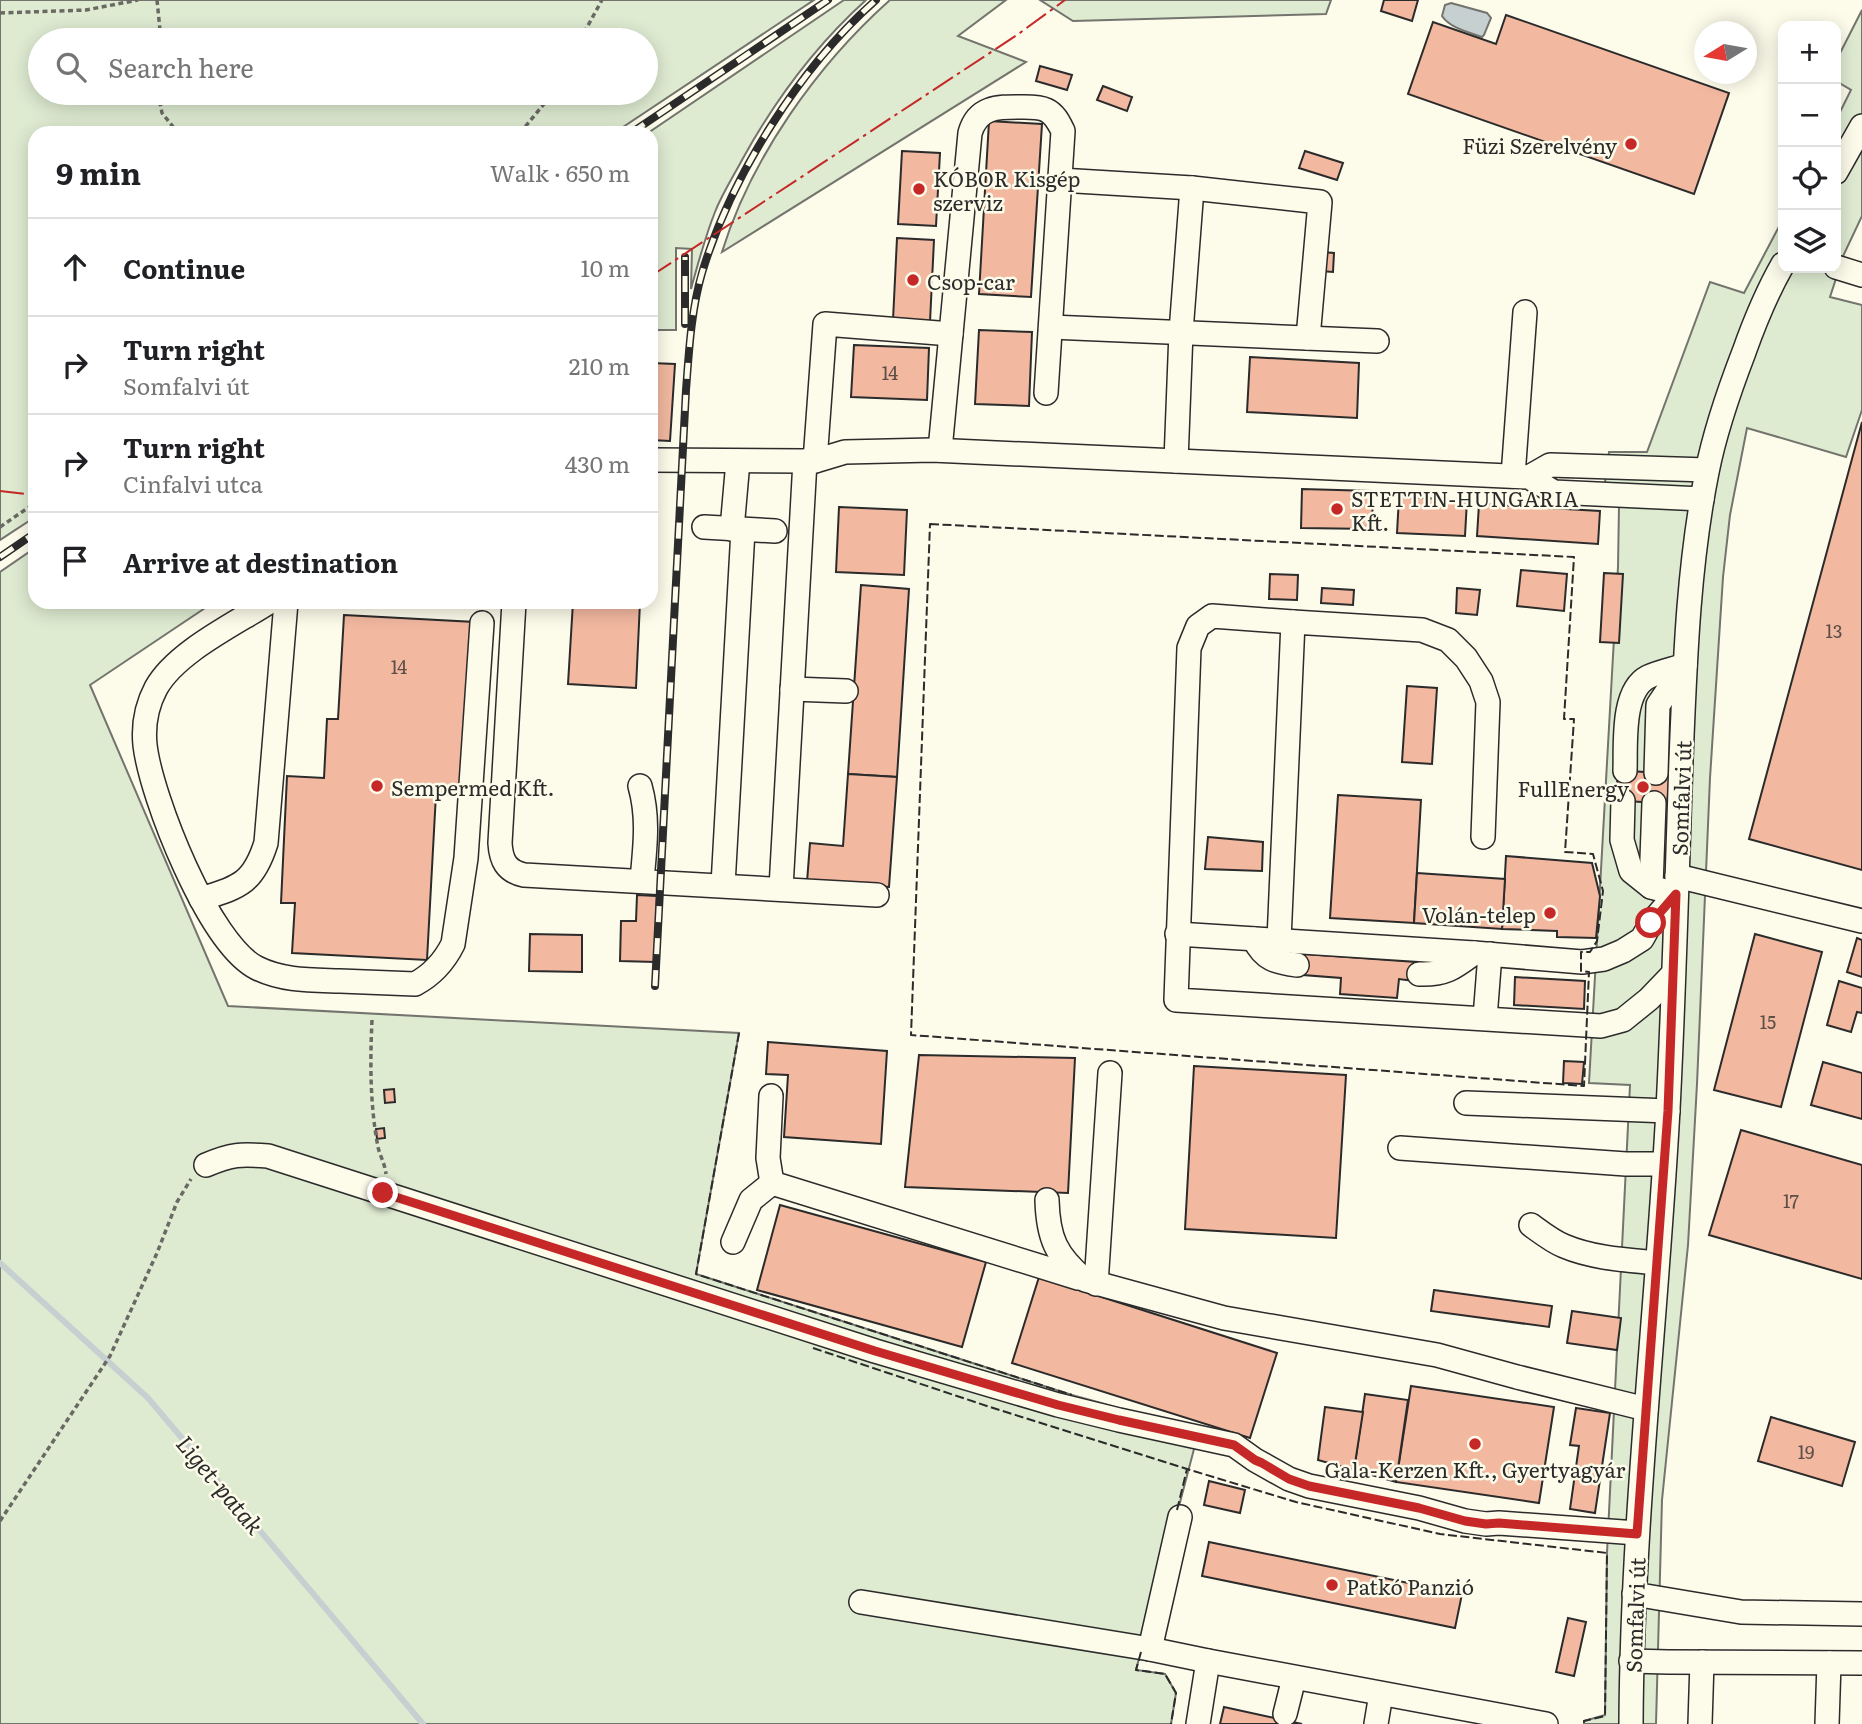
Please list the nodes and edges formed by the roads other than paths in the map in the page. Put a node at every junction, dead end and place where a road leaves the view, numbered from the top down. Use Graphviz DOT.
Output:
graph roads {
  1 [pos="1862,126"];
  2 [pos="1841,163"];
  3 [pos="1060,180"];
  4 [pos="1192,188"];
  5 [pos="1841,269"];
  6 [pos="1778,273"];
  7 [pos="1862,275"];
  8 [pos="1525,312"];
  9 [pos="1051,327"];
  10 [pos="1181,332"];
  11 [pos="951,334"];
  12 [pos="1308,338"];
  13 [pos="1377,341"];
  14 [pos="1046,393"];
  15 [pos="940,450"];
  16 [pos="658,460"];
  17 [pos="738,461"];
  18 [pos="810,461"];
  19 [pos="1176,461"];
  20 [pos="1707,470"];
  21 [pos="1521,476"];
  22 [pos="1702,499"];
  23 [pos="704,527"];
  24 [pos="738,529"];
  25 [pos="775,531"];
  26 [pos="258,609"];
  27 [pos="285,609"];
  28 [pos="514,609"];
  29 [pos="1293,622"];
  30 [pos="482,623"];
  31 [pos="1685,665"];
  32 [pos="792,689"];
  33 [pos="846,691"];
  34 [pos="1625,771"];
  35 [pos="1656,773"];
  36 [pos="640,786"];
  37 [pos="1623,801"];
  38 [pos="1654,803"];
  39 [pos="1483,837"];
  40 [pos="642,880"];
  41 [pos="723,885"];
  42 [pos="1676,885"];
  43 [pos="1651,887"];
  44 [pos="781,888"];
  45 [pos="877,895"];
  46 [pos="201,899"];
  47 [pos="1862,922"];
  48 [pos="1177,934"];
  49 [pos="1254,939"];
  50 [pos="1279,940"];
  51 [pos="1482,954"];
  52 [pos="1297,965"];
  53 [pos="1419,974"];
  54 [pos="1673,974"];
  55 [pos="1485,1018"];
  56 [pos="1110,1073"];
  57 [pos="771,1096"];
  58 [pos="1466,1103"];
  59 [pos="1668,1111"];
  60 [pos="1400,1149"];
  61 [pos="1664,1164"];
  62 [pos="206,1165"];
  63 [pos="772,1183"];
  64 [pos="1047,1200"];
  65 [pos="1531,1226"];
  66 [pos="733,1242"];
  67 [pos="1657,1263"];
  68 [pos="1090,1282"];
  69 [pos="1646,1409"];
  70 [pos="1180,1517"];
  71 [pos="1637,1534"];
  72 [pos="1634,1594"];
  73 [pos="861,1602"];
  74 [pos="1862,1614"];
  75 [pos="1150,1649"];
  76 [pos="1208,1661"];
  77 [pos="1631,1661"];
  78 [pos="1702,1662"];
  79 [pos="1829,1663"];
  80 [pos="1862,1663"];
  81 [pos="1294,1678"];
  82 [pos="1381,1694"];
  83 [pos="1285,1714"];
  84 [pos="1466,1716"];
  85 [pos="1198,1724"];
  86 [pos="1376,1724"];
  87 [pos="1546,1724"];
  88 [pos="1631,1724"];
  89 [pos="1700,1724"];
  90 [pos="1827,1724"];
  1 -- 2 [label="street"];
  3 -- 4 [label="street"];
  3 -- 9 [label="street"];
  3 -- 11 [label="street"];
  4 -- 10 [label="street"];
  4 -- 12 [label="street"];
  5 -- 7 [label="street"];
  6 -- 20 [label="street, Somfalvi út"];
  8 -- 21 [label="street"];
  9 -- 10 [label="street"];
  9 -- 14 [label="street"];
  10 -- 12 [label="street"];
  10 -- 19 [label="street"];
  11 -- 15 [label="street"];
  11 -- 18 [label="street"];
  12 -- 13 [label="street"];
  15 -- 18 [label="street"];
  15 -- 19 [label="street"];
  16 -- 17 [label="street"];
  17 -- 18 [label="street"];
  17 -- 24 [label="street"];
  18 -- 32 [label="street"];
  19 -- 21 [label="street"];
  20 -- 21 [label="street"];
  20 -- 22 [label="street, Somfalvi út"];
  21 -- 22 [label="street"];
  22 -- 31 [label="street, Somfalvi út"];
  23 -- 24 [label="street"];
  24 -- 25 [label="street"];
  24 -- 41 [label="street"];
  26 -- 46 [label="street"];
  27 -- 46 [label="street"];
  28 -- 40 [label="street"];
  29 -- 39 [label="street"];
  29 -- 48 [label="street"];
  29 -- 50 [label="street"];
  30 -- 46 [label="street"];
  31 -- 34 [label="street"];
  31 -- 35 [label="street"];
  31 -- 42 [label="street, Somfalvi út"];
  32 -- 33 [label="street"];
  32 -- 44 [label="street"];
  36 -- 40 [label="street"];
  37 -- 43 [label="street"];
  38 -- 43 [label="street"];
  40 -- 41 [label="street"];
  41 -- 44 [label="street"];
  42 -- 43 [label="street"];
  42 -- 47 [label="street"];
  42 -- 51 [label="street"];
  42 -- 54 [label="street, Somfalvi út"];
  44 -- 45 [label="street"];
  48 -- 49 [label="street"];
  48 -- 55 [label="street"];
  49 -- 50 [label="street"];
  49 -- 52 [label="street"];
  50 -- 51 [label="street"];
  51 -- 53 [label="street"];
  51 -- 55 [label="street"];
  54 -- 55 [label="street"];
  54 -- 59 [label="street, Somfalvi út"];
  56 -- 68 [label="street"];
  57 -- 63 [label="street"];
  58 -- 59 [label="street"];
  59 -- 61 [label="street, Somfalvi út"];
  60 -- 61 [label="street"];
  61 -- 67 [label="street, Somfalvi út"];
  62 -- 71 [label="street"];
  63 -- 66 [label="street"];
  63 -- 68 [label="street"];
  64 -- 68 [label="street"];
  65 -- 67 [label="street"];
  67 -- 69 [label="street, Somfalvi út"];
  68 -- 69 [label="street"];
  69 -- 71 [label="street, Somfalvi út"];
  70 -- 75 [label="street"];
  71 -- 72 [label="street, Somfalvi út"];
  72 -- 74 [label="street"];
  72 -- 77 [label="street, Somfalvi út"];
  73 -- 75 [label="street"];
  75 -- 76 [label="street"];
  76 -- 81 [label="street"];
  76 -- 85 [label="street"];
  77 -- 78 [label="street"];
  77 -- 88 [label="street, Somfalvi út"];
  78 -- 79 [label="street"];
  78 -- 89 [label="street"];
  79 -- 80 [label="street"];
  79 -- 90 [label="street"];
  81 -- 82 [label="street"];
  81 -- 83 [label="street"];
  82 -- 84 [label="street"];
  82 -- 86 [label="street"];
  84 -- 87 [label="street"];
}
